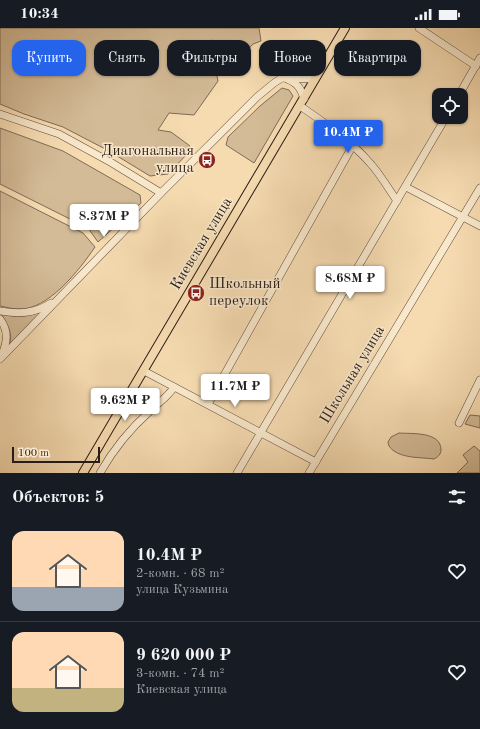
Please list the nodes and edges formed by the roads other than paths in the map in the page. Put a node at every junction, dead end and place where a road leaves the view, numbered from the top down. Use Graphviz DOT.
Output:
graph roads {
  1 [pos="345,28"];
  2 [pos="422,29"];
  3 [pos="327,58"];
  4 [pos="480,58"];
  5 [pos="476,66"];
  6 [pos="284,76"];
  7 [pos="311,76"];
  8 [pos="281,78"];
  9 [pos="315,79"];
  10 [pos="463,88"];
  11 [pos="302,102"];
  12 [pos="0,114"];
  13 [pos="442,124"];
  14 [pos="353,145"];
  15 [pos="406,186"];
  16 [pos="480,188"];
  17 [pos="161,192"];
  18 [pos="397,201"];
  19 [pos="462,217"];
  20 [pos="480,226"];
  21 [pos="61,296"];
  22 [pos="0,311"];
  23 [pos="0,319"];
  24 [pos="0,359"];
  25 [pos="144,371"];
  26 [pos="480,380"];
  27 [pos="174,387"];
  28 [pos="208,404"];
  29 [pos="459,424"];
  30 [pos="260,433"];
  31 [pos="316,462"];
  32 [pos="83,473"];
  33 [pos="100,473"];
  34 [pos="237,473"];
  35 [pos="309,473"];
  1 -- 3 [label="main road, Киевская улица"];
  2 -- 5 [label="street"];
  3 -- 9 [label="main road, Киевская улица"];
  4 -- 5 [label="street"];
  5 -- 10 [label="street"];
  6 -- 8 [label="street"];
  7 -- 9 [label="street"];
  8 -- 9 [label="street"];
  8 -- 11 [label="street"];
  8 -- 17 [label="street"];
  9 -- 11 [label="main road, Киевская улица"];
  11 -- 14 [label="street"];
  11 -- 25 [label="main road, Киевская улица"];
  12 -- 17 [label="street"];
  13 -- 15 [label="street"];
  14 -- 18 [label="street"];
  14 -- 28 [label="street"];
  15 -- 18 [label="street"];
  15 -- 19 [label="street"];
  16 -- 19 [label="street, Школьная улица"];
  17 -- 21 [label="street"];
  18 -- 30 [label="street"];
  19 -- 20 [label="street"];
  19 -- 31 [label="street, Школьная улица"];
  21 -- 22 [label="street"];
  21 -- 24 [label="street"];
  23 -- 24 [label="street"];
  25 -- 27 [label="street"];
  25 -- 32 [label="main road, Киевская улица"];
  26 -- 29 [label="street"];
  27 -- 28 [label="street"];
  27 -- 33 [label="street"];
  28 -- 30 [label="street"];
  30 -- 31 [label="street"];
  30 -- 34 [label="street"];
  31 -- 35 [label="street, Школьная улица"];
}
